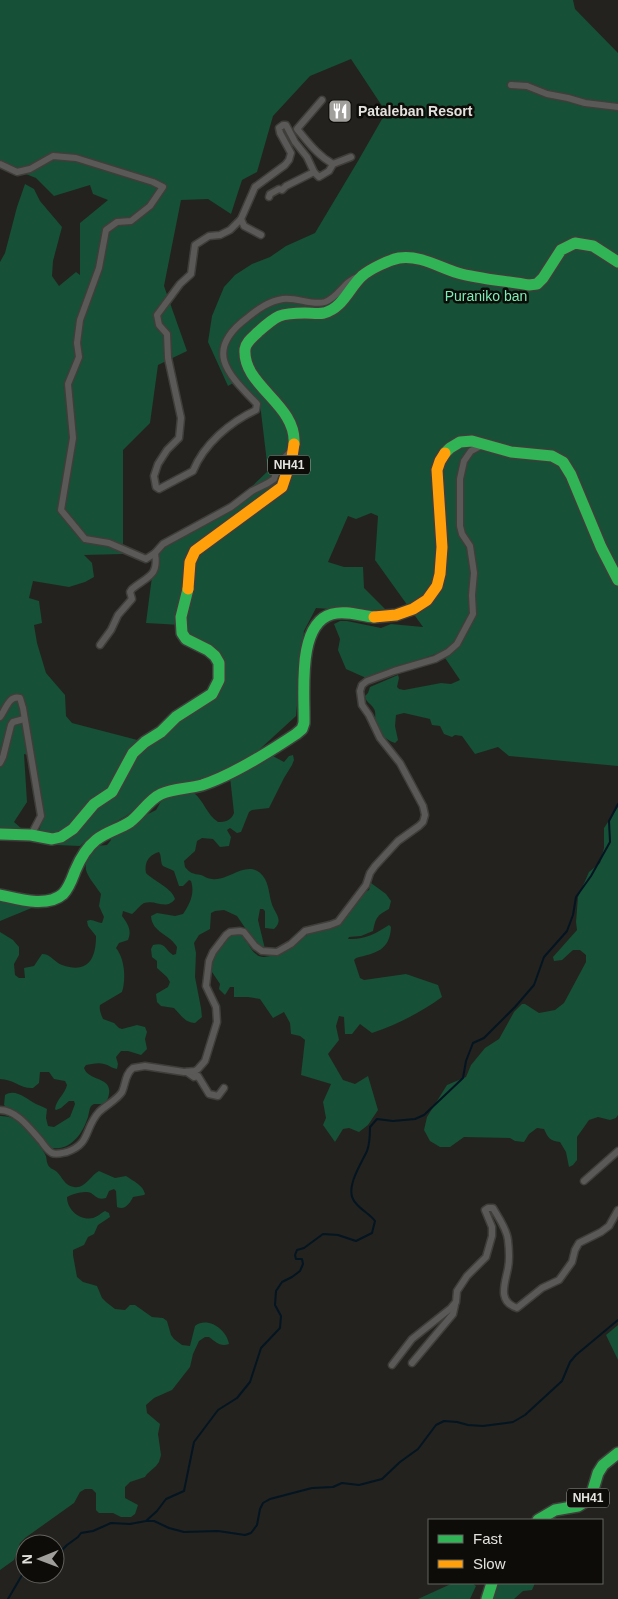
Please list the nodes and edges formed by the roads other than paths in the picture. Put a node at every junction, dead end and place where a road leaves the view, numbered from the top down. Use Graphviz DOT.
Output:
graph roads {
  1 [pos="511,85"];
  2 [pos="322,100"];
  3 [pos="618,107"];
  4 [pos="351,157"];
  5 [pos="0,164"];
  6 [pos="333,164"];
  7 [pos="314,172"];
  8 [pos="269,197"];
  9 [pos="241,219"];
  10 [pos="261,235"];
  11 [pos="618,262"];
  12 [pos="362,276"];
  13 [pos="482,444"];
  14 [pos="293,450"];
  15 [pos="155,553"];
  16 [pos="618,580"];
  17 [pos="100,644"];
  18 [pos="0,717"];
  19 [pos="24,719"];
  20 [pos="0,763"];
  21 [pos="0,834"];
  22 [pos="31,835"];
  23 [pos="0,895"];
  24 [pos="187,1072"];
  25 [pos="224,1088"];
  26 [pos="0,1110"];
  27 [pos="618,1151"];
  28 [pos="584,1181"];
  29 [pos="618,1210"];
  30 [pos="456,1302"];
  31 [pos="412,1363"];
  32 [pos="392,1365"];
  33 [pos="618,1452"];
  34 [pos="540,1519"];
  35 [pos="492,1584"];
  36 [pos="496,1584"];
  37 [pos="487,1599"];
  38 [pos="492,1599"];
  1 -- 3 [label="street"];
  2 -- 6 [label="street"];
  4 -- 6 [label="street"];
  5 -- 15 [label="street"];
  6 -- 7 [label="street"];
  7 -- 8 [label="street"];
  7 -- 9 [label="street"];
  9 -- 10 [label="street"];
  9 -- 12 [label="street"];
  11 -- 12 [label="highway, NH41"];
  12 -- 14 [label="highway, NH41"];
  13 -- 16 [label="highway"];
  13 -- 23 [label="highway"];
  13 -- 24 [label="street"];
  14 -- 15 [label="street"];
  14 -- 22 [label="highway, NH41"];
  15 -- 17 [label="street"];
  18 -- 19 [label="street"];
  19 -- 20 [label="street"];
  19 -- 22 [label="street"];
  21 -- 22 [label="highway, NH41"];
  24 -- 25 [label="street"];
  24 -- 26 [label="street"];
  27 -- 28 [label="street"];
  29 -- 30 [label="street"];
  30 -- 31 [label="street"];
  30 -- 32 [label="street"];
  33 -- 34 [label="highway, NH41"];
  35 -- 37 [label="highway"];
  36 -- 38 [label="street"];
}
